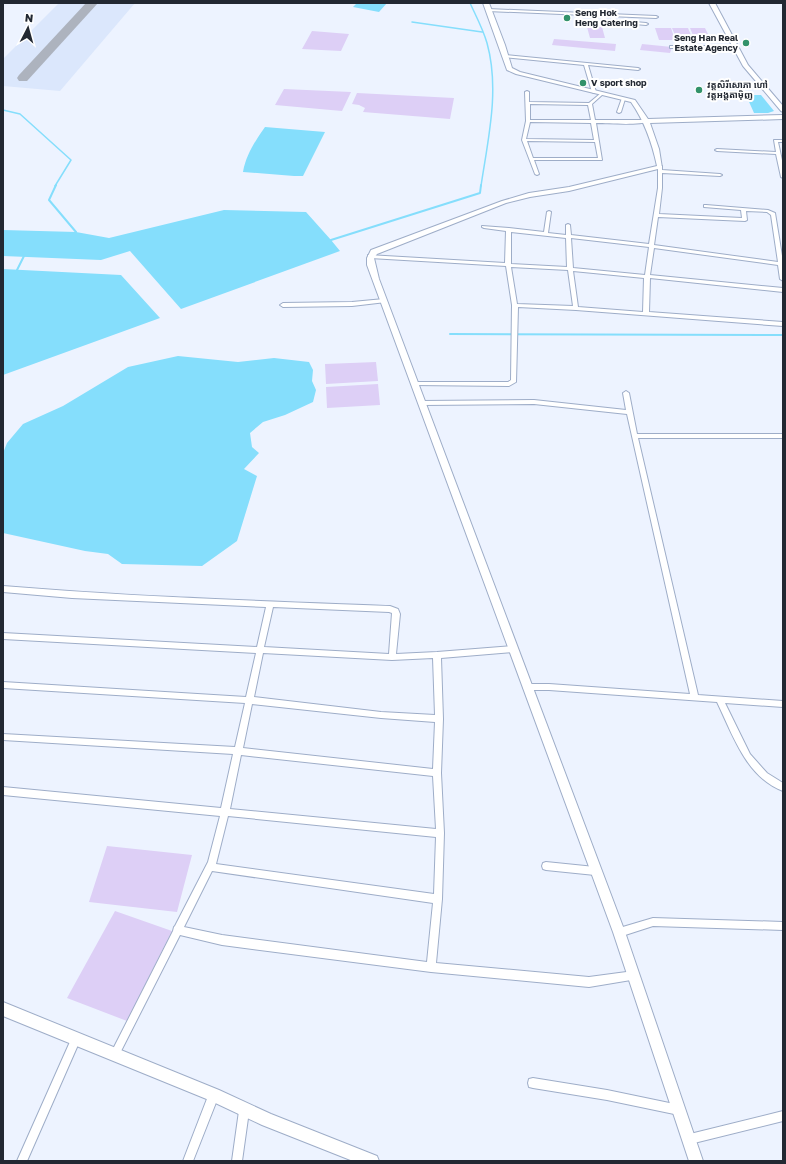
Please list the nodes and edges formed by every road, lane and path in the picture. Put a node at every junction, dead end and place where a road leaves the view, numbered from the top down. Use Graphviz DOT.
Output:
graph roads {
  1 [pos="486,3"];
  2 [pos="712,3"];
  3 [pos="488,10"];
  4 [pos="619,15"];
  5 [pos="656,17"];
  6 [pos="612,21"];
  7 [pos="618,21"];
  8 [pos="646,24"];
  9 [pos="671,47"];
  10 [pos="736,47"];
  11 [pos="505,56"];
  12 [pos="586,64"];
  13 [pos="638,69"];
  14 [pos="527,92"];
  15 [pos="594,92"];
  16 [pos="601,94"];
  17 [pos="623,99"];
  18 [pos="528,103"];
  19 [pos="590,104"];
  20 [pos="783,110"];
  21 [pos="619,112"];
  22 [pos="783,117"];
  23 [pos="528,121"];
  24 [pos="646,121"];
  25 [pos="593,122"];
  26 [pos="524,140"];
  27 [pos="597,141"];
  28 [pos="783,141"];
  29 [pos="717,150"];
  30 [pos="778,153"];
  31 [pos="531,159"];
  32 [pos="660,169"];
  33 [pos="537,174"];
  34 [pos="720,175"];
  35 [pos="783,177"];
  36 [pos="706,206"];
  37 [pos="742,209"];
  38 [pos="550,212"];
  39 [pos="656,215"];
  40 [pos="568,225"];
  41 [pos="484,227"];
  42 [pos="509,229"];
  43 [pos="546,233"];
  44 [pos="568,236"];
  45 [pos="652,246"];
  46 [pos="370,256"];
  47 [pos="508,264"];
  48 [pos="781,264"];
  49 [pos="570,269"];
  50 [pos="647,276"];
  51 [pos="783,278"];
  52 [pos="783,290"];
  53 [pos="384,301"];
  54 [pos="283,305"];
  55 [pos="515,305"];
  56 [pos="576,308"];
  57 [pos="646,314"];
  58 [pos="783,324"];
  59 [pos="415,384"];
  60 [pos="626,393"];
  61 [pos="422,403"];
  62 [pos="630,412"];
  63 [pos="635,436"];
  64 [pos="783,436"];
  65 [pos="3,589"];
  66 [pos="270,605"];
  67 [pos="3,636"];
  68 [pos="513,649"];
  69 [pos="261,650"];
  70 [pos="437,655"];
  71 [pos="392,657"];
  72 [pos="3,685"];
  73 [pos="527,687"];
  74 [pos="695,697"];
  75 [pos="719,699"];
  76 [pos="250,700"];
  77 [pos="783,704"];
  78 [pos="440,719"];
  79 [pos="3,736"];
  80 [pos="238,751"];
  81 [pos="437,773"];
  82 [pos="783,787"];
  83 [pos="3,791"];
  84 [pos="226,811"];
  85 [pos="440,833"];
  86 [pos="546,866"];
  87 [pos="210,867"];
  88 [pos="596,871"];
  89 [pos="438,899"];
  90 [pos="783,926"];
  91 [pos="178,930"];
  92 [pos="619,932"];
  93 [pos="431,967"];
  94 [pos="634,976"];
  95 [pos="3,1009"];
  96 [pos="76,1038"];
  97 [pos="115,1054"];
  98 [pos="533,1083"];
  99 [pos="214,1095"];
  100 [pos="679,1110"];
  101 [pos="244,1111"];
  102 [pos="783,1116"];
  103 [pos="690,1139"];
  104 [pos="22,1161"];
  105 [pos="188,1161"];
  106 [pos="237,1161"];
  107 [pos="372,1161"];
  108 [pos="696,1161"];
  1 -- 3 [label="street"];
  2 -- 10 [label="street"];
  3 -- 4 [label="street"];
  3 -- 11 [label="street"];
  4 -- 5 [label="street"];
  4 -- 7 [label="street"];
  6 -- 7 [label="street"];
  7 -- 8 [label="street"];
  9 -- 10 [label="street"];
  10 -- 20 [label="street"];
  11 -- 12 [label="street"];
  11 -- 15 [label="street"];
  12 -- 13 [label="street"];
  12 -- 15 [label="street"];
  14 -- 18 [label="street"];
  15 -- 16 [label="street"];
  16 -- 17 [label="street"];
  16 -- 19 [label="street"];
  17 -- 21 [label="street"];
  17 -- 24 [label="street"];
  18 -- 19 [label="street"];
  18 -- 23 [label="street"];
  19 -- 25 [label="street"];
  22 -- 24 [label="street"];
  23 -- 25 [label="street"];
  23 -- 26 [label="street"];
  24 -- 25 [label="street"];
  24 -- 32 [label="street"];
  25 -- 27 [label="street"];
  26 -- 27 [label="street"];
  26 -- 31 [label="street"];
  27 -- 31 [label="street"];
  28 -- 30 [label="street"];
  29 -- 30 [label="street"];
  30 -- 35 [label="street"];
  31 -- 33 [label="street"];
  32 -- 34 [label="street"];
  32 -- 39 [label="street"];
  32 -- 46 [label="street"];
  36 -- 37 [label="street"];
  37 -- 39 [label="street"];
  37 -- 48 [label="street"];
  38 -- 43 [label="street"];
  39 -- 45 [label="street"];
  40 -- 44 [label="street"];
  41 -- 42 [label="street"];
  42 -- 43 [label="street"];
  42 -- 47 [label="street"];
  43 -- 44 [label="street"];
  44 -- 45 [label="street"];
  44 -- 49 [label="street"];
  45 -- 48 [label="street"];
  45 -- 50 [label="street"];
  46 -- 47 [label="street"];
  46 -- 53 [label="street"];
  47 -- 49 [label="street"];
  47 -- 55 [label="street"];
  48 -- 51 [label="street"];
  49 -- 50 [label="street"];
  49 -- 56 [label="street"];
  50 -- 52 [label="street"];
  50 -- 57 [label="street"];
  53 -- 54 [label="street"];
  53 -- 59 [label="street"];
  55 -- 56 [label="street"];
  55 -- 59 [label="street"];
  56 -- 57 [label="street"];
  57 -- 58 [label="street"];
  59 -- 61 [label="street"];
  60 -- 62 [label="street"];
  61 -- 62 [label="street"];
  61 -- 68 [label="street"];
  62 -- 63 [label="street"];
  63 -- 64 [label="street"];
  63 -- 74 [label="street"];
  65 -- 66 [label="street"];
  66 -- 69 [label="street"];
  66 -- 71 [label="street"];
  67 -- 69 [label="street"];
  68 -- 70 [label="street"];
  68 -- 73 [label="street"];
  69 -- 71 [label="street"];
  69 -- 76 [label="street"];
  70 -- 71 [label="street"];
  70 -- 78 [label="street"];
  72 -- 76 [label="street"];
  73 -- 74 [label="street"];
  73 -- 88 [label="street"];
  74 -- 75 [label="street"];
  75 -- 77 [label="street"];
  75 -- 82 [label="street"];
  76 -- 78 [label="street"];
  76 -- 80 [label="street"];
  78 -- 81 [label="street"];
  79 -- 80 [label="street"];
  80 -- 81 [label="street"];
  80 -- 84 [label="street"];
  81 -- 85 [label="street"];
  83 -- 84 [label="street"];
  84 -- 85 [label="street"];
  84 -- 87 [label="street"];
  85 -- 89 [label="street"];
  86 -- 88 [label="street"];
  87 -- 89 [label="street"];
  87 -- 91 [label="street"];
  88 -- 92 [label="street"];
  89 -- 93 [label="street"];
  90 -- 92 [label="street"];
  91 -- 93 [label="street"];
  91 -- 97 [label="street"];
  92 -- 94 [label="street"];
  93 -- 94 [label="street"];
  94 -- 100 [label="street"];
  95 -- 96 [label="street"];
  96 -- 97 [label="street"];
  96 -- 104 [label="street"];
  97 -- 99 [label="street"];
  98 -- 100 [label="street"];
  99 -- 101 [label="street"];
  99 -- 105 [label="street"];
  100 -- 103 [label="street"];
  101 -- 106 [label="street"];
  101 -- 107 [label="street"];
  102 -- 103 [label="street"];
  103 -- 108 [label="street"];
}
